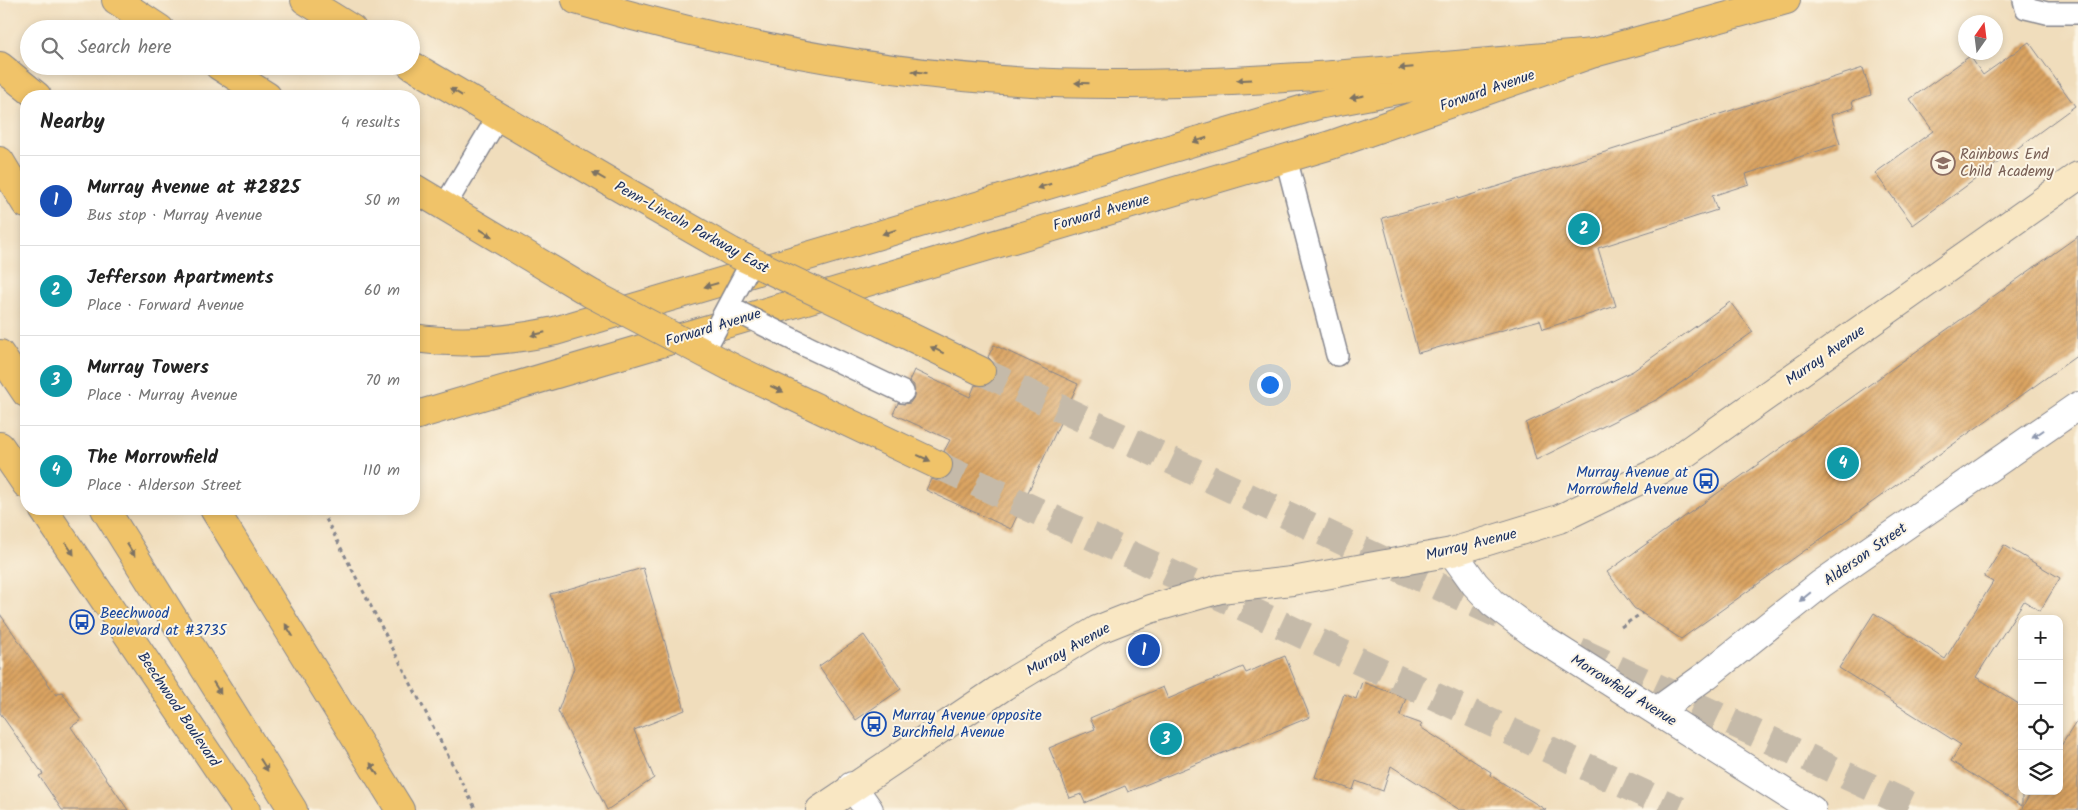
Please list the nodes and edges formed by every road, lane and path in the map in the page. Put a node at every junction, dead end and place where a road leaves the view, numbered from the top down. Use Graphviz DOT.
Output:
graph roads {
  1 [pos="116,0"];
  2 [pos="305,0"];
  3 [pos="576,0"];
  4 [pos="1782,0"];
  5 [pos="2024,0"];
  6 [pos="2078,13"];
  7 [pos="146,20"];
  8 [pos="337,20"];
  9 [pos="1594,53"];
  10 [pos="0,66"];
  11 [pos="420,70"];
  12 [pos="233,75"];
  13 [pos="30,90"];
  14 [pos="257,90"];
  15 [pos="498,117"];
  16 [pos="1286,158"];
  17 [pos="0,161"];
  18 [pos="2078,176"];
  19 [pos="420,192"];
  20 [pos="20,194"];
  21 [pos="444,208"];
  22 [pos="742,256"];
  23 [pos="728,307"];
  24 [pos="420,339"];
  25 [pos="703,353"];
  26 [pos="0,354"];
  27 [pos="1337,355"];
  28 [pos="981,372"];
  29 [pos="20,384"];
  30 [pos="903,392"];
  31 [pos="2078,406"];
  32 [pos="420,414"];
  33 [pos="0,446"];
  34 [pos="938,465"];
  35 [pos="20,475"];
  36 [pos="47,515"];
  37 [pos="109,515"];
  38 [pos="218,515"];
  39 [pos="326,519"];
  40 [pos="1452,552"];
  41 [pos="1642,613"];
  42 [pos="1621,627"];
  43 [pos="1658,711"];
  44 [pos="852,786"];
  45 [pos="246,810"];
  46 [pos="292,810"];
  47 [pos="400,810"];
  48 [pos="476,810"];
  49 [pos="820,810"];
  50 [pos="869,810"];
  51 [pos="1812,810"];
  1 -- 7 [label="main road"];
  2 -- 8 [label="main road"];
  9 -- 3 [label="main road, one-way"];
  4 -- 9 [label="main road, Forward Avenue"];
  5 -- 6 [label="lane"];
  9 -- 16 [label="main road, Forward Avenue"];
  9 -- 24 [label="main road, one-way"];
  10 -- 13 [label="main road"];
  15 -- 11 [label="main road, Penn-Lincoln Parkway East, one-way"];
  12 -- 14 [label="main road"];
  15 -- 21 [label="lane"];
  22 -- 15 [label="main road, Penn-Lincoln Parkway East, one-way"];
  16 -- 27 [label="lane"];
  16 -- 32 [label="main road, Forward Avenue"];
  17 -- 20 [label="main road"];
  18 -- 40 [label="main road, Murray Avenue"];
  19 -- 21 [label="main road"];
  21 -- 25 [label="main road, one-way, bridge"];
  22 -- 23 [label="lane, bridge"];
  28 -- 22 [label="main road, Penn-Lincoln Parkway East, one-way, bridge"];
  23 -- 25 [label="lane, bridge"];
  23 -- 30 [label="lane, bridge"];
  25 -- 34 [label="main road, one-way, bridge"];
  26 -- 29 [label="main road"];
  31 -- 43 [label="street, Alderson Street, one-way"];
  33 -- 35 [label="main road"];
  36 -- 45 [label="main road, Beechwood Boulevard, one-way"];
  37 -- 46 [label="main road, one-way"];
  47 -- 38 [label="main road, one-way"];
  39 -- 48 [label="path"];
  40 -- 43 [label="street, Morrowfield Avenue"];
  40 -- 44 [label="main road, Murray Avenue"];
  41 -- 42 [label="path"];
  43 -- 51 [label="street, Morrowfield Avenue"];
  44 -- 49 [label="main road, Murray Avenue"];
  44 -- 50 [label="street"];
}
